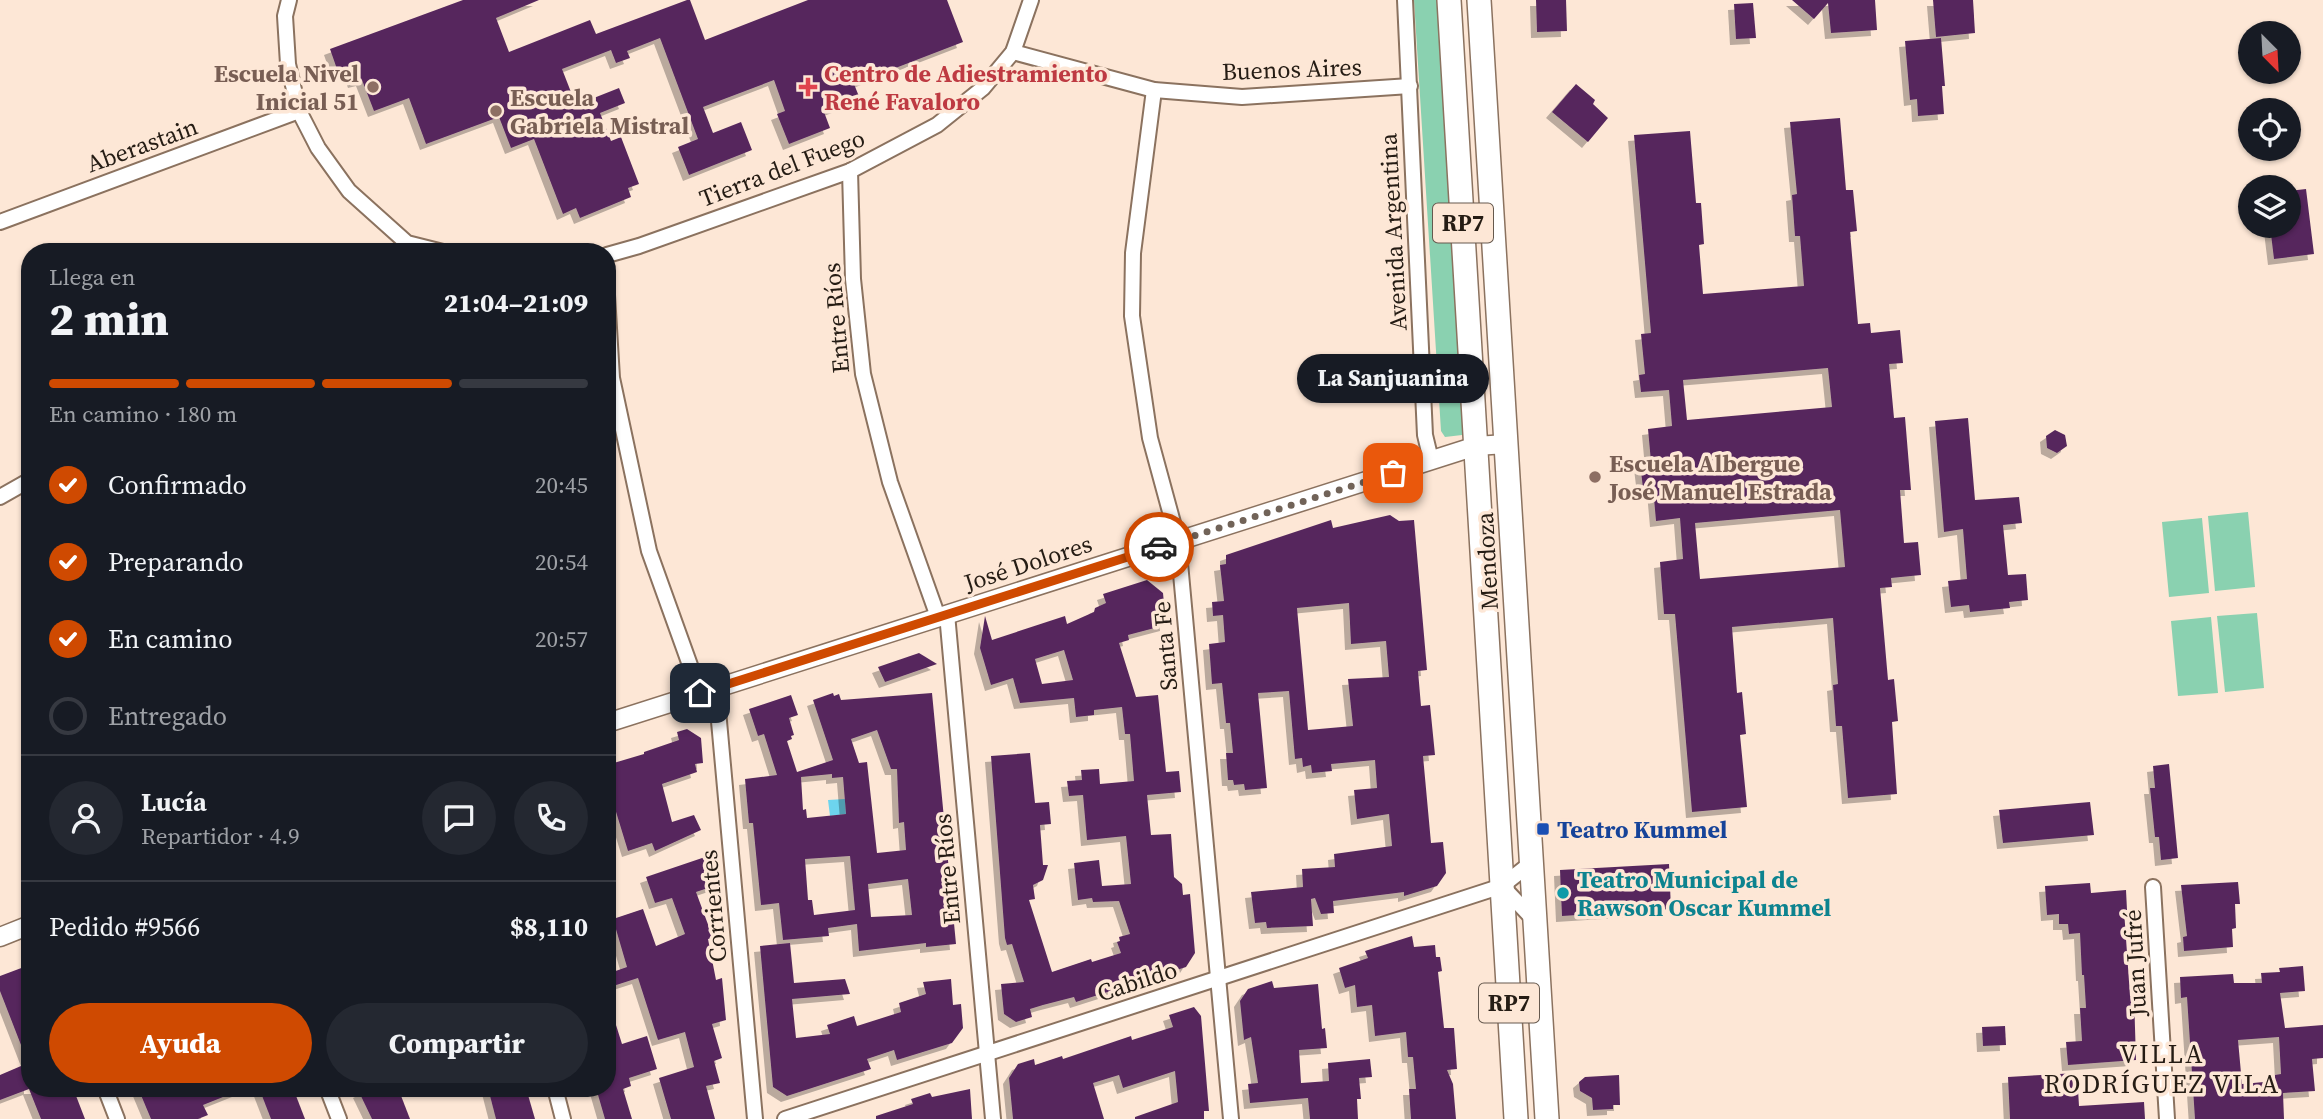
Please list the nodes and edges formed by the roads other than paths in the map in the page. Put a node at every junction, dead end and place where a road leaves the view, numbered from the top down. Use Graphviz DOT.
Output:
graph roads {
  1 [pos="289,0"];
  2 [pos="1031,0"];
  3 [pos="1405,0"];
  4 [pos="1449,0"];
  5 [pos="1479,0"];
  6 [pos="1013,52"];
  7 [pos="1410,86"];
  8 [pos="1154,90"];
  9 [pos="299,111"];
  10 [pos="850,171"];
  11 [pos="0,222"];
  12 [pos="400,243"];
  13 [pos="616,252"];
  14 [pos="616,396"];
  15 [pos="1506,444"];
  16 [pos="1476,446"];
  17 [pos="1432,460"];
  18 [pos="21,485"];
  19 [pos="0,496"];
  20 [pos="1178,541"];
  21 [pos="943,616"];
  22 [pos="708,690"];
  23 [pos="616,720"];
  24 [pos="1531,863"];
  25 [pos="1502,886"];
  26 [pos="2153,887"];
  27 [pos="1535,921"];
  28 [pos="21,929"];
  29 [pos="0,937"];
  30 [pos="1218,978"];
  31 [pos="987,1053"];
  32 [pos="108,1097"];
  33 [pos="330,1097"];
  34 [pos="557,1097"];
  35 [pos="117,1119"];
  36 [pos="339,1119"];
  37 [pos="563,1119"];
  38 [pos="755,1119"];
  39 [pos="785,1119"];
  40 [pos="993,1119"];
  41 [pos="1231,1119"];
  42 [pos="1516,1119"];
  43 [pos="1547,1119"];
  44 [pos="2166,1119"];
  1 -- 9 [label="street"];
  2 -- 6 [label="street, Tierra del Fuego"];
  3 -- 7 [label="street, Avenida Argentina"];
  4 -- 16 [label="main road, Mendoza / RP7"];
  5 -- 15 [label="main road, Mendoza / RP7"];
  6 -- 8 [label="street, Buenos Aires"];
  6 -- 10 [label="street, Tierra del Fuego"];
  7 -- 8 [label="street, Buenos Aires"];
  7 -- 17 [label="street, Avenida Argentina"];
  8 -- 20 [label="street, Santa Fe"];
  9 -- 11 [label="street, Aberastain"];
  9 -- 12 [label="street"];
  10 -- 13 [label="street, Tierra del Fuego"];
  10 -- 21 [label="street, Entre Ríos"];
  14 -- 22 [label="street, Corrientes"];
  15 -- 16 [label="street, José Dolores"];
  15 -- 24 [label="main road, Mendoza / RP7"];
  16 -- 17 [label="street, José Dolores"];
  16 -- 25 [label="main road, Mendoza / RP7"];
  17 -- 20 [label="street, José Dolores"];
  18 -- 19 [label="street"];
  20 -- 21 [label="street, José Dolores"];
  20 -- 30 [label="street, Santa Fe"];
  21 -- 22 [label="street, José Dolores"];
  21 -- 31 [label="street, Entre Ríos"];
  22 -- 23 [label="street, José Dolores"];
  22 -- 38 [label="street, Corrientes"];
  24 -- 25 [label="street, Cabildo"];
  24 -- 27 [label="main road, Mendoza / RP7"];
  25 -- 27 [label="street"];
  25 -- 30 [label="street, Cabildo"];
  25 -- 42 [label="main road, Mendoza / RP7"];
  26 -- 44 [label="street, Juan Jufré"];
  27 -- 43 [label="main road, Mendoza / RP7"];
  28 -- 29 [label="street"];
  30 -- 31 [label="street, Cabildo"];
  30 -- 41 [label="street, Santa Fe"];
  31 -- 39 [label="street, Cabildo"];
  31 -- 40 [label="street, Entre Ríos"];
  32 -- 35 [label="street"];
  33 -- 36 [label="street"];
  34 -- 37 [label="street"];
}
